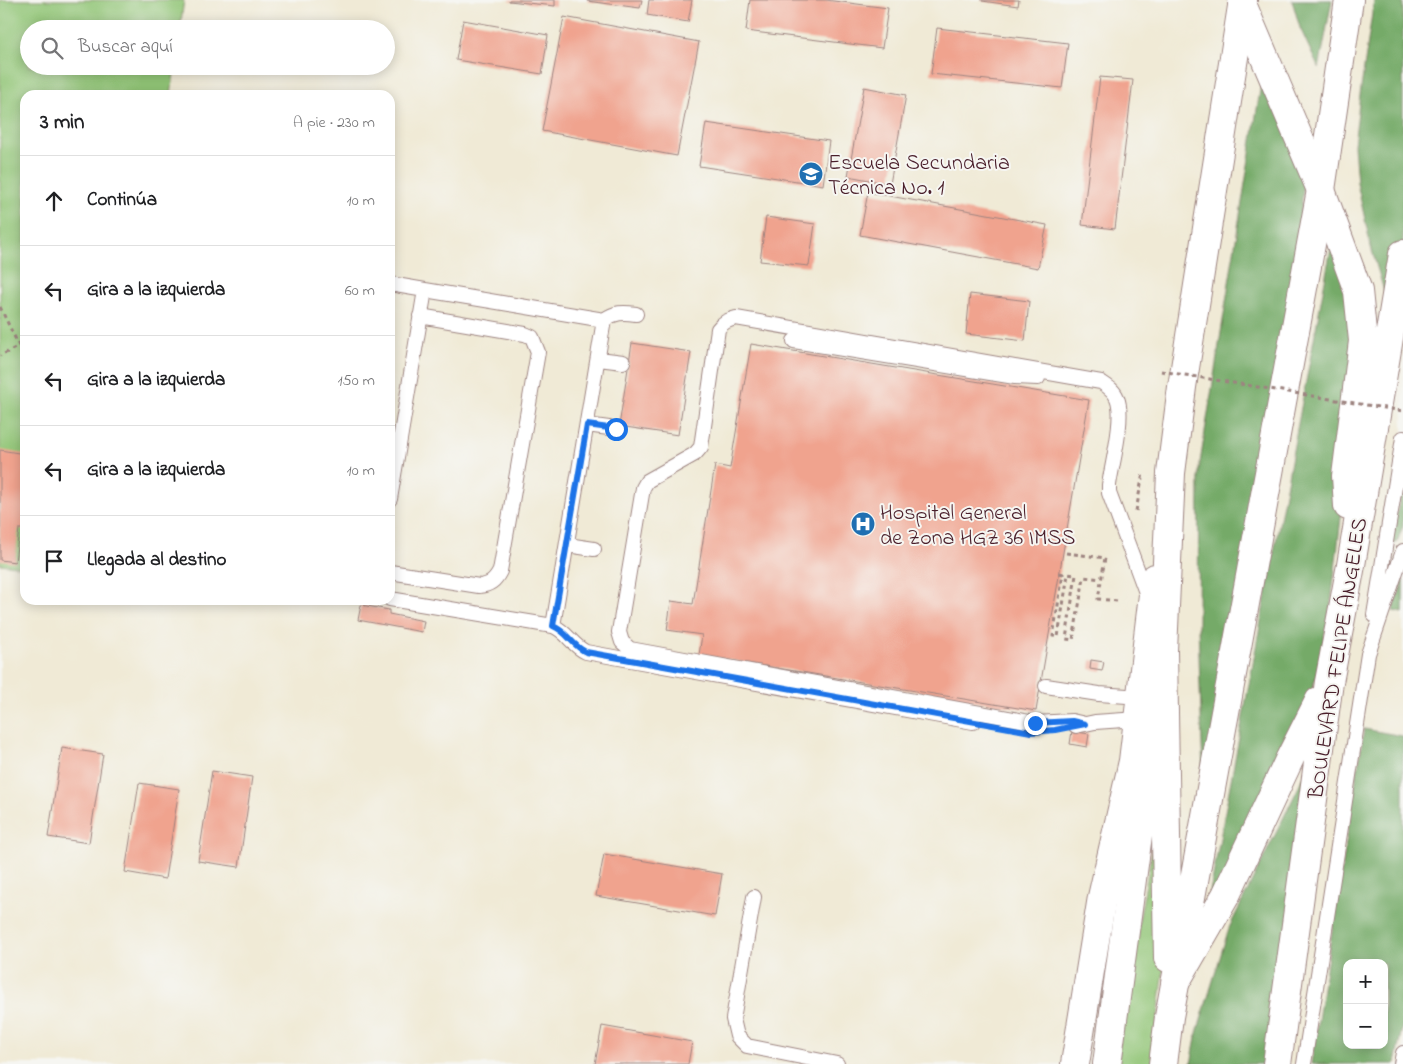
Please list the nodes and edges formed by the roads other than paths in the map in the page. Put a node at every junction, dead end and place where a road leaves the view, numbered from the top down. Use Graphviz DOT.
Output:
graph roads {
  1 [pos="1349,0"];
  2 [pos="1242,2"];
  3 [pos="1321,190"];
  4 [pos="1403,254"];
  5 [pos="395,285"];
  6 [pos="425,290"];
  7 [pos="636,314"];
  8 [pos="420,316"];
  9 [pos="604,320"];
  10 [pos="794,341"];
  11 [pos="599,359"];
  12 [pos="623,362"];
  13 [pos="1080,378"];
  14 [pos="587,425"];
  15 [pos="616,429"];
  16 [pos="1403,438"];
  17 [pos="395,468"];
  18 [pos="1171,473"];
  19 [pos="567,545"];
  20 [pos="594,549"];
  21 [pos="1403,551"];
  22 [pos="1351,565"];
  23 [pos="395,573"];
  24 [pos="395,600"];
  25 [pos="1152,609"];
  26 [pos="553,626"];
  27 [pos="1163,651"];
  28 [pos="1368,654"];
  29 [pos="1329,682"];
  30 [pos="1046,686"];
  31 [pos="1139,708"];
  32 [pos="1085,724"];
  33 [pos="754,897"];
  34 [pos="1175,983"];
  35 [pos="1169,1017"];
  36 [pos="1403,1053"];
  37 [pos="837,1064"];
  38 [pos="1075,1064"];
  39 [pos="1107,1064"];
  40 [pos="1163,1064"];
  41 [pos="1276,1064"];
  42 [pos="1304,1064"];
  43 [pos="1401,1064"];
  1 -- 3 [label="main road"];
  2 -- 3 [label="main road"];
  2 -- 18 [label="main road"];
  3 -- 22 [label="main road"];
  3 -- 34 [label="main road"];
  4 -- 22 [label="main road, BOULEVARD FELIPE ÁNGELES"];
  5 -- 6 [label="lane"];
  6 -- 8 [label="lane"];
  6 -- 9 [label="lane"];
  7 -- 9 [label="lane"];
  8 -- 17 [label="lane"];
  8 -- 23 [label="lane"];
  9 -- 11 [label="lane"];
  10 -- 13 [label="lane"];
  11 -- 12 [label="lane"];
  11 -- 14 [label="lane"];
  13 -- 25 [label="lane"];
  13 -- 32 [label="lane"];
  14 -- 15 [label="lane"];
  14 -- 19 [label="lane"];
  16 -- 28 [label="lane"];
  18 -- 25 [label="main road"];
  18 -- 27 [label="main road"];
  19 -- 20 [label="lane"];
  19 -- 26 [label="lane"];
  21 -- 28 [label="lane"];
  22 -- 29 [label="main road, BOULEVARD FELIPE ÁNGELES"];
  24 -- 26 [label="lane"];
  25 -- 31 [label="main road"];
  26 -- 32 [label="lane"];
  27 -- 35 [label="main road"];
  27 -- 39 [label="main road"];
  28 -- 42 [label="lane"];
  29 -- 34 [label="main road"];
  29 -- 41 [label="main road, BOULEVARD FELIPE ÁNGELES"];
  30 -- 31 [label="lane"];
  31 -- 32 [label="lane"];
  31 -- 38 [label="main road"];
  33 -- 37 [label="lane"];
  34 -- 35 [label="main road"];
  35 -- 40 [label="main road"];
  36 -- 43 [label="lane"];
}
